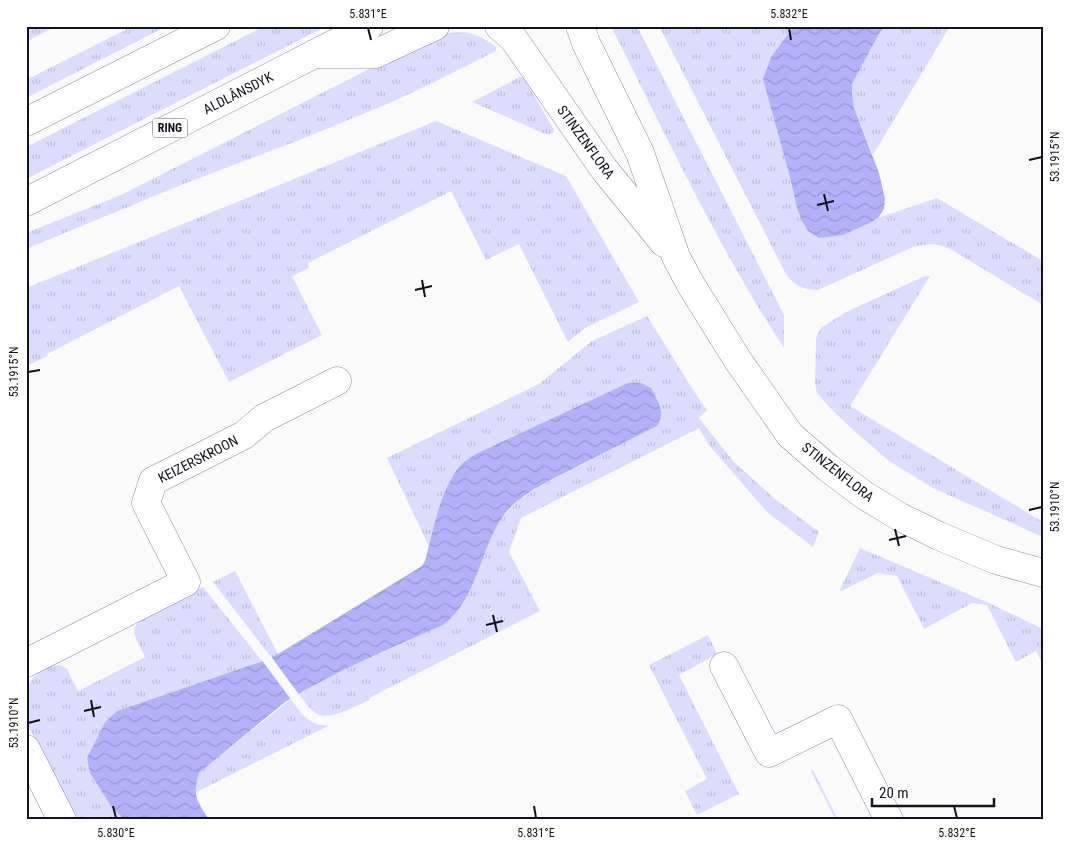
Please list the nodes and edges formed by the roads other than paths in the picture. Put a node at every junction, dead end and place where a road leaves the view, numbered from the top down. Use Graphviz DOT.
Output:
graph roads {
  1 [pos="216,26"];
  2 [pos="369,26"];
  3 [pos="436,26"];
  4 [pos="499,26"];
  5 [pos="580,26"];
  6 [pos="314,54"];
  7 [pos="26,122"];
  8 [pos="26,202"];
  9 [pos="676,257"];
  10 [pos="337,381"];
  11 [pos="996,560"];
  12 [pos="1043,573"];
  13 [pos="1043,591"];
  14 [pos="26,663"];
  15 [pos="724,666"];
  16 [pos="26,749"];
  17 [pos="62,820"];
  18 [pos="889,820"];
  1 -- 7 [label="street"];
  2 -- 6 [label="street, ALDLÂNSDYK / RING"];
  3 -- 6 [label="street"];
  4 -- 9 [label="street, STINZENFLORA"];
  5 -- 9 [label="street, STINZENFLORA"];
  6 -- 8 [label="street, ALDLÂNSDYK / RING"];
  9 -- 11 [label="street, STINZENFLORA"];
  10 -- 14 [label="street, KEIZERSKROON"];
  11 -- 12 [label="street, STINZENFLORA"];
  11 -- 13 [label="street, STINZENFLORA"];
  15 -- 18 [label="street"];
  16 -- 17 [label="street"];
}
